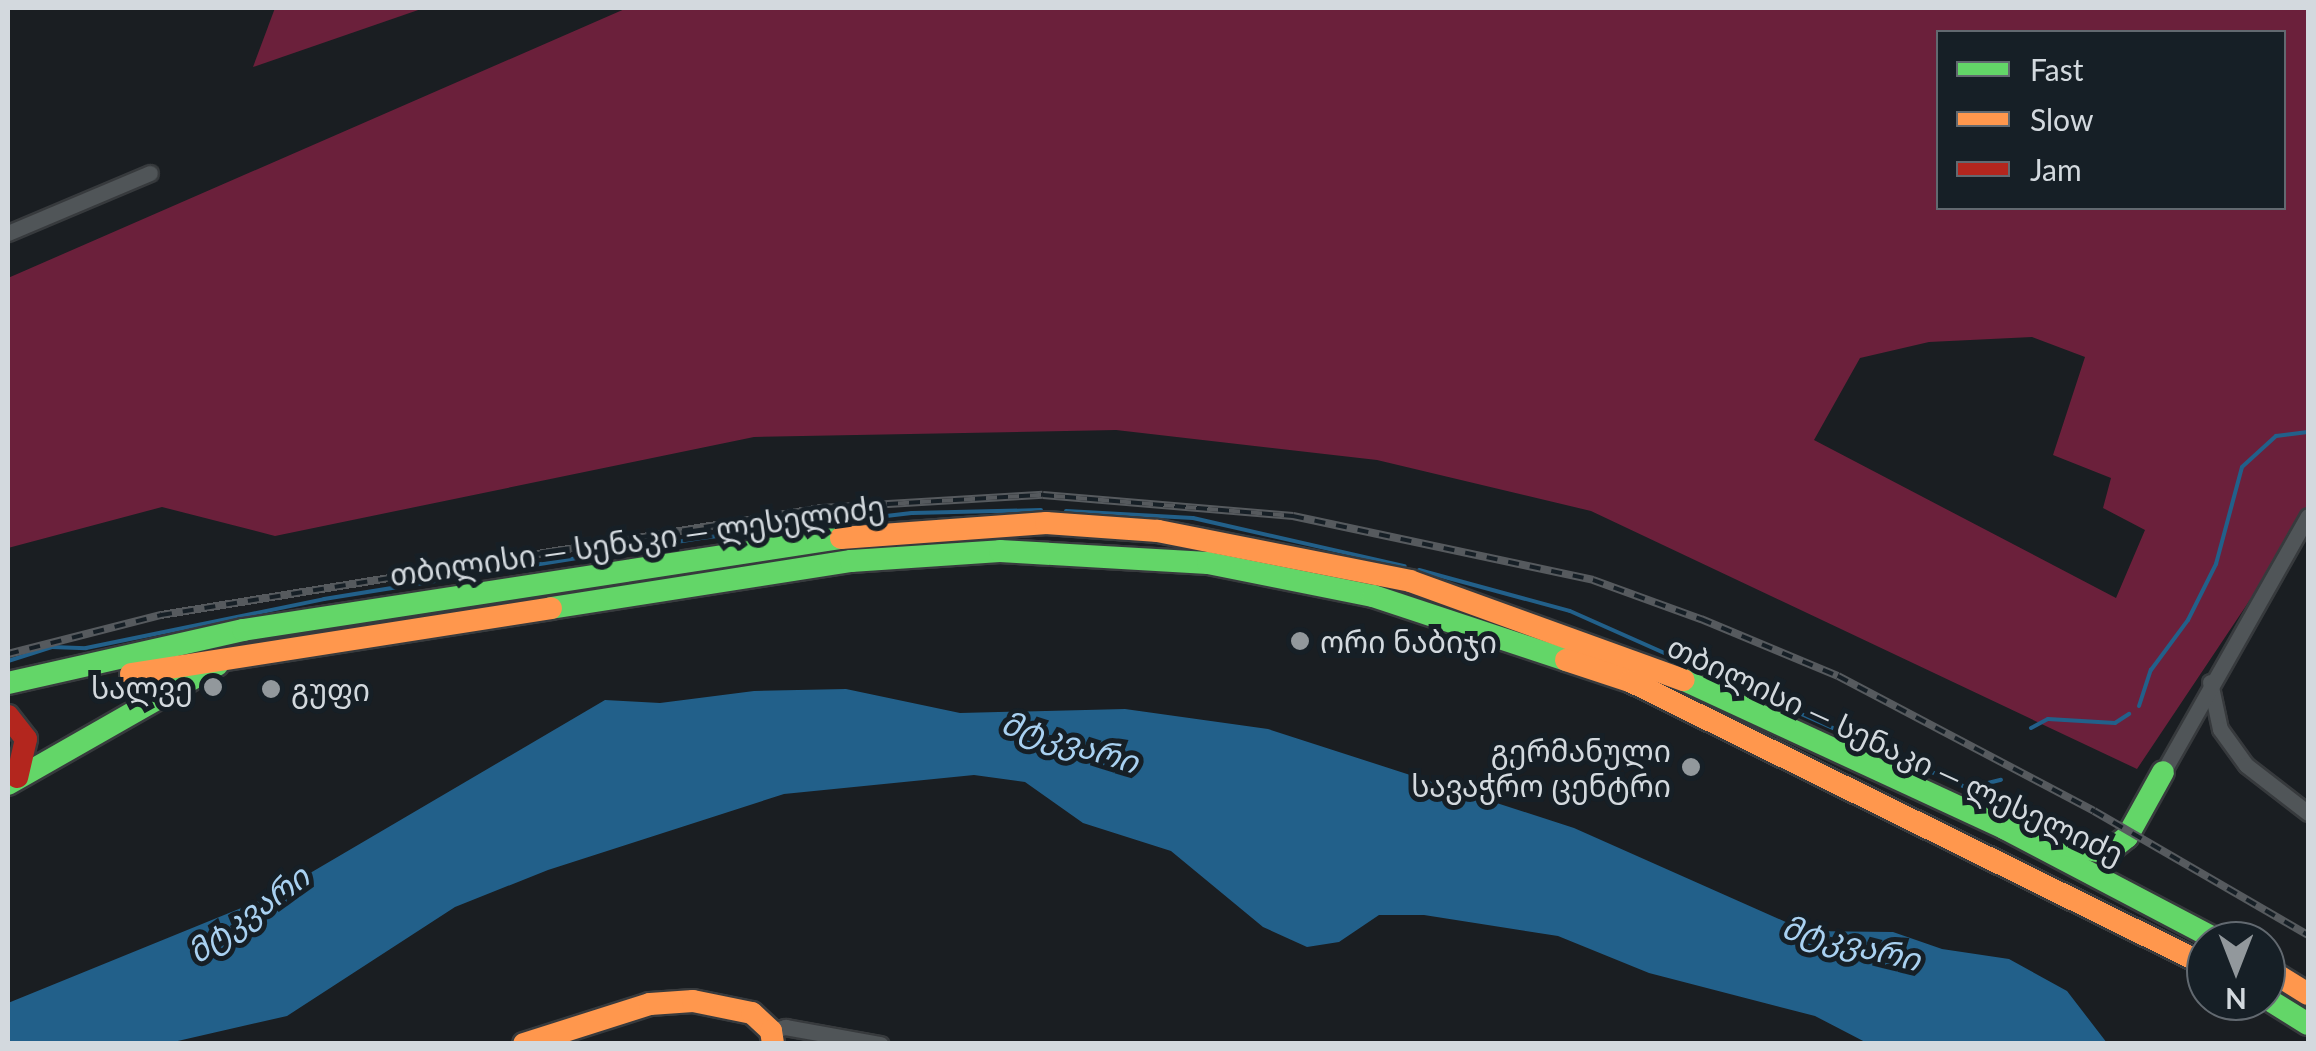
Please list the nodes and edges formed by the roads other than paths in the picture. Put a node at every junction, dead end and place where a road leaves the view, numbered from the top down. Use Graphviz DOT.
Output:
graph roads {
  1 [pos="150,172"];
  2 [pos="8,233"];
  3 [pos="2308,516"];
  4 [pos="238,654"];
  5 [pos="2210,682"];
  6 [pos="8,683"];
  7 [pos="8,702"];
  8 [pos="8,716"];
  9 [pos="2163,772"];
  10 [pos="12,781"];
  11 [pos="2308,813"];
  12 [pos="2004,828"];
  13 [pos="2127,837"];
  14 [pos="2151,903"];
  15 [pos="2186,922"];
  16 [pos="2186,955"];
  17 [pos="2286,980"];
  18 [pos="2308,994"];
  19 [pos="2286,1010"];
  20 [pos="2308,1024"];
  21 [pos="772,1038"];
  22 [pos="524,1044"];
  23 [pos="880,1044"];
  1 -- 2 [label="street"];
  3 -- 5 [label="street"];
  4 -- 7 [label="main road, თბილისი — სენაკი — ლესელიძე"];
  4 -- 10 [label="main road"];
  4 -- 16 [label="main road, თბილისი — სენაკი — ლესელიძე"];
  5 -- 9 [label="street"];
  5 -- 11 [label="street"];
  6 -- 12 [label="main road, თბილისი — სენაკი — ლესელიძე"];
  8 -- 10 [label="main road"];
  9 -- 13 [label="main road"];
  12 -- 13 [label="main road"];
  12 -- 14 [label="main road, თბილისი — სენაკი — ლესელიძე"];
  13 -- 14 [label="main road"];
  14 -- 15 [label="main road, თბილისი — სენაკი — ლესელიძე"];
  17 -- 18 [label="main road"];
  19 -- 20 [label="main road"];
  21 -- 22 [label="main road"];
  21 -- 23 [label="street"];
}
